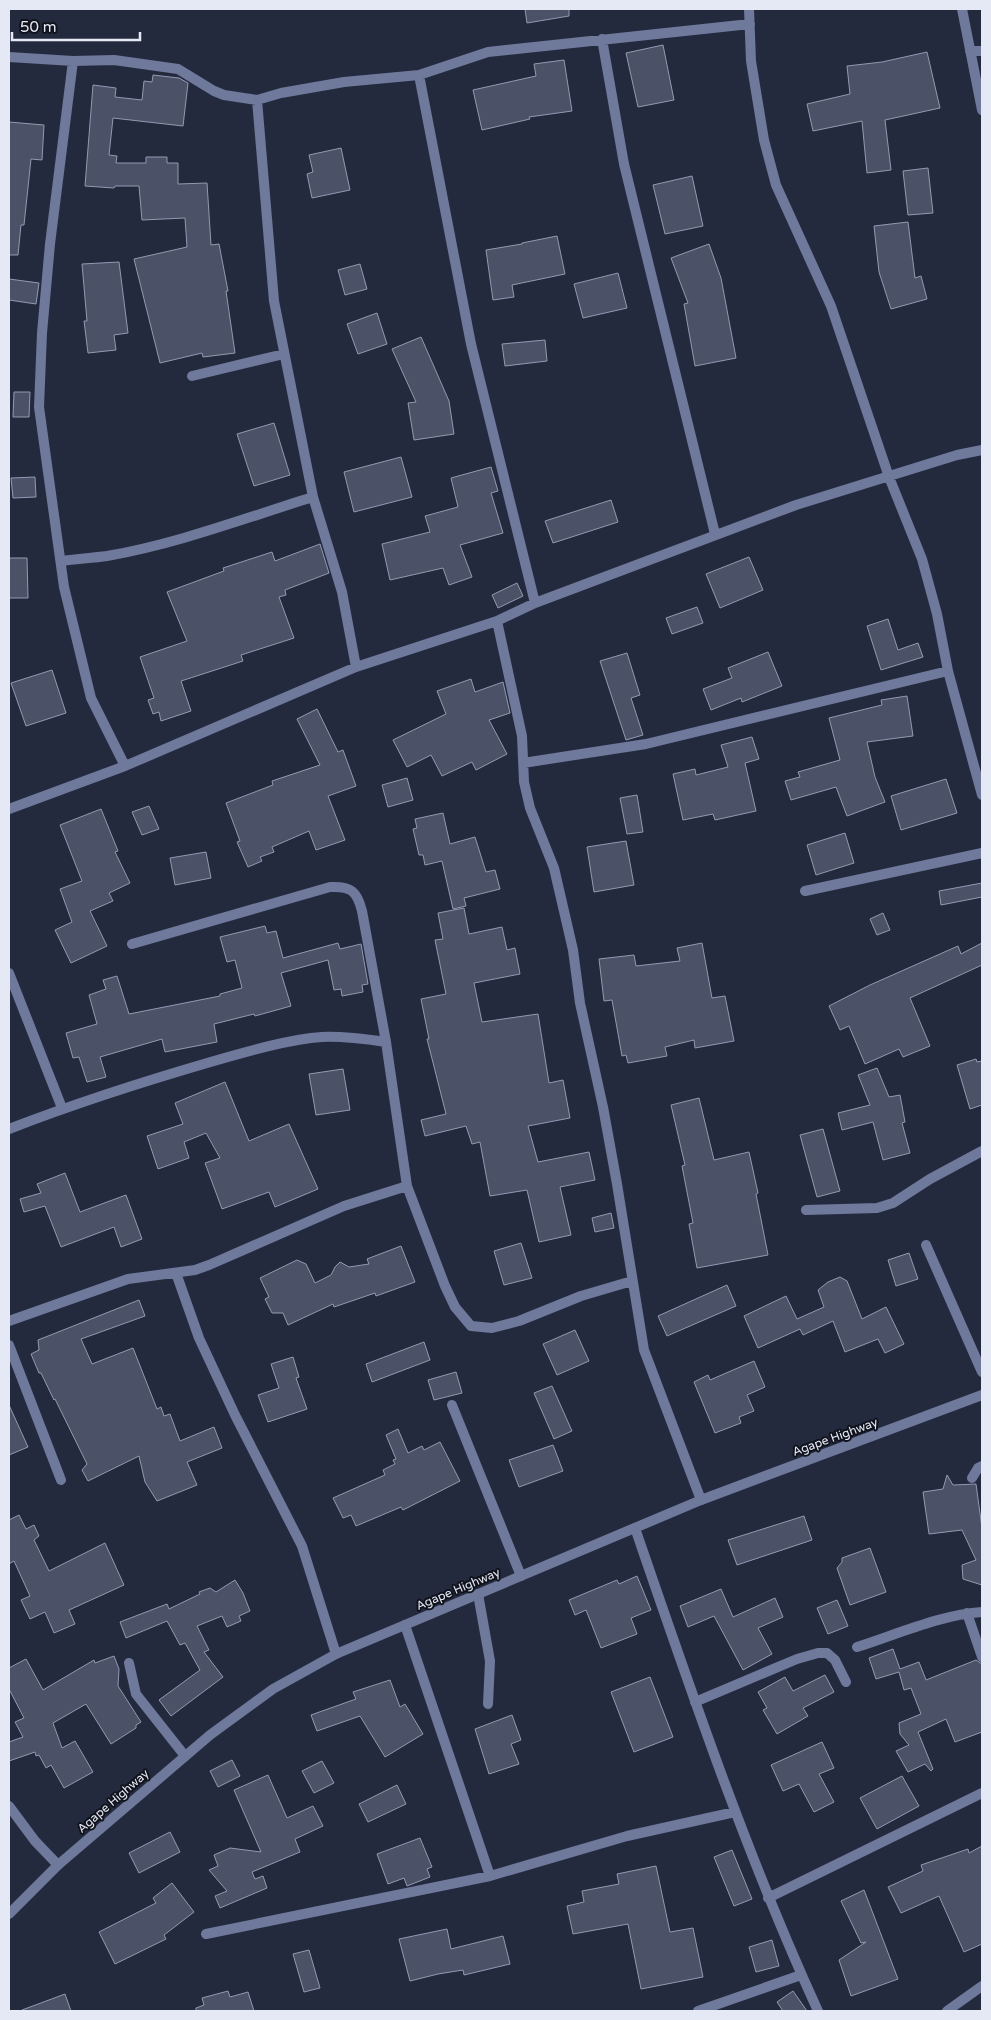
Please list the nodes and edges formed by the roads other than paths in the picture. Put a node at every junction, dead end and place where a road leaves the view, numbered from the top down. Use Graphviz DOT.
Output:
graph roads {
  1 [pos="749,9"];
  2 [pos="962,9"];
  3 [pos="750,24"];
  4 [pos="602,39"];
  5 [pos="970,51"];
  6 [pos="982,51"];
  7 [pos="9,57"];
  8 [pos="73,61"];
  9 [pos="419,75"];
  10 [pos="257,100"];
  11 [pos="982,110"];
  12 [pos="284,354"];
  13 [pos="192,376"];
  14 [pos="982,450"];
  15 [pos="888,477"];
  16 [pos="312,496"];
  17 [pos="715,534"];
  18 [pos="61,561"];
  19 [pos="535,604"];
  20 [pos="498,621"];
  21 [pos="356,667"];
  22 [pos="948,671"];
  23 [pos="523,763"];
  24 [pos="125,766"];
  25 [pos="982,795"];
  26 [pos="9,809"];
  27 [pos="982,854"];
  28 [pos="804,891"];
  29 [pos="132,944"];
  30 [pos="9,973"];
  31 [pos="386,1042"];
  32 [pos="62,1108"];
  33 [pos="9,1129"];
  34 [pos="982,1152"];
  35 [pos="407,1186"];
  36 [pos="806,1210"];
  37 [pos="926,1245"];
  38 [pos="176,1273"];
  39 [pos="632,1281"];
  40 [pos="9,1321"];
  41 [pos="9,1344"];
  42 [pos="982,1372"];
  43 [pos="982,1395"];
  44 [pos="452,1405"];
  45 [pos="982,1466"];
  46 [pos="972,1478"];
  47 [pos="61,1480"];
  48 [pos="701,1500"];
  49 [pos="635,1528"];
  50 [pos="521,1576"];
  51 [pos="478,1594"];
  52 [pos="982,1612"];
  53 [pos="967,1613"];
  54 [pos="405,1625"];
  55 [pos="857,1647"];
  56 [pos="336,1654"];
  57 [pos="982,1657"];
  58 [pos="129,1663"];
  59 [pos="846,1682"];
  60 [pos="695,1702"];
  61 [pos="488,1704"];
  62 [pos="185,1756"];
  63 [pos="982,1793"];
  64 [pos="9,1806"];
  65 [pos="735,1812"];
  66 [pos="58,1865"];
  67 [pos="490,1876"];
  68 [pos="768,1898"];
  69 [pos="9,1914"];
  70 [pos="206,1934"];
  71 [pos="801,1976"];
  72 [pos="982,1986"];
  73 [pos="698,2011"];
  74 [pos="818,2011"];
  75 [pos="947,2011"];
  1 -- 3 [label="street"];
  2 -- 5 [label="street"];
  3 -- 4 [label="street"];
  3 -- 15 [label="street"];
  4 -- 9 [label="street"];
  4 -- 17 [label="street"];
  5 -- 6 [label="street"];
  5 -- 11 [label="street"];
  7 -- 8 [label="street"];
  8 -- 10 [label="street"];
  8 -- 18 [label="street"];
  9 -- 10 [label="street"];
  9 -- 19 [label="street"];
  10 -- 12 [label="street"];
  12 -- 13 [label="street"];
  12 -- 16 [label="street"];
  14 -- 15 [label="street"];
  15 -- 17 [label="street"];
  15 -- 22 [label="street"];
  16 -- 18 [label="street"];
  16 -- 21 [label="street"];
  17 -- 19 [label="street"];
  18 -- 24 [label="street"];
  19 -- 20 [label="street"];
  20 -- 21 [label="street"];
  20 -- 23 [label="street"];
  21 -- 24 [label="street"];
  22 -- 23 [label="street"];
  22 -- 25 [label="street"];
  23 -- 39 [label="street"];
  24 -- 26 [label="street"];
  27 -- 28 [label="street"];
  29 -- 31 [label="street"];
  30 -- 32 [label="street"];
  31 -- 32 [label="street"];
  31 -- 35 [label="street"];
  32 -- 33 [label="street"];
  34 -- 36 [label="street"];
  35 -- 38 [label="street"];
  35 -- 39 [label="street"];
  37 -- 42 [label="street"];
  38 -- 40 [label="street"];
  38 -- 56 [label="street"];
  39 -- 48 [label="street"];
  41 -- 47 [label="street"];
  43 -- 48 [label="street, Agape Highway"];
  44 -- 50 [label="street"];
  45 -- 46 [label="street"];
  48 -- 49 [label="street, Agape Highway"];
  49 -- 50 [label="street, Agape Highway"];
  49 -- 60 [label="street"];
  50 -- 51 [label="street, Agape Highway"];
  51 -- 54 [label="street, Agape Highway"];
  51 -- 61 [label="street"];
  52 -- 53 [label="street"];
  53 -- 55 [label="street"];
  53 -- 57 [label="street"];
  54 -- 56 [label="street, Agape Highway"];
  54 -- 67 [label="street"];
  56 -- 62 [label="street, Agape Highway"];
  58 -- 62 [label="street"];
  59 -- 60 [label="street"];
  60 -- 65 [label="street"];
  62 -- 66 [label="street, Agape Highway"];
  63 -- 68 [label="street"];
  64 -- 66 [label="street"];
  65 -- 67 [label="street"];
  65 -- 68 [label="street"];
  66 -- 69 [label="street, Agape Highway"];
  67 -- 70 [label="street"];
  68 -- 71 [label="street"];
  71 -- 73 [label="street"];
  71 -- 74 [label="street"];
  72 -- 75 [label="street"];
}
